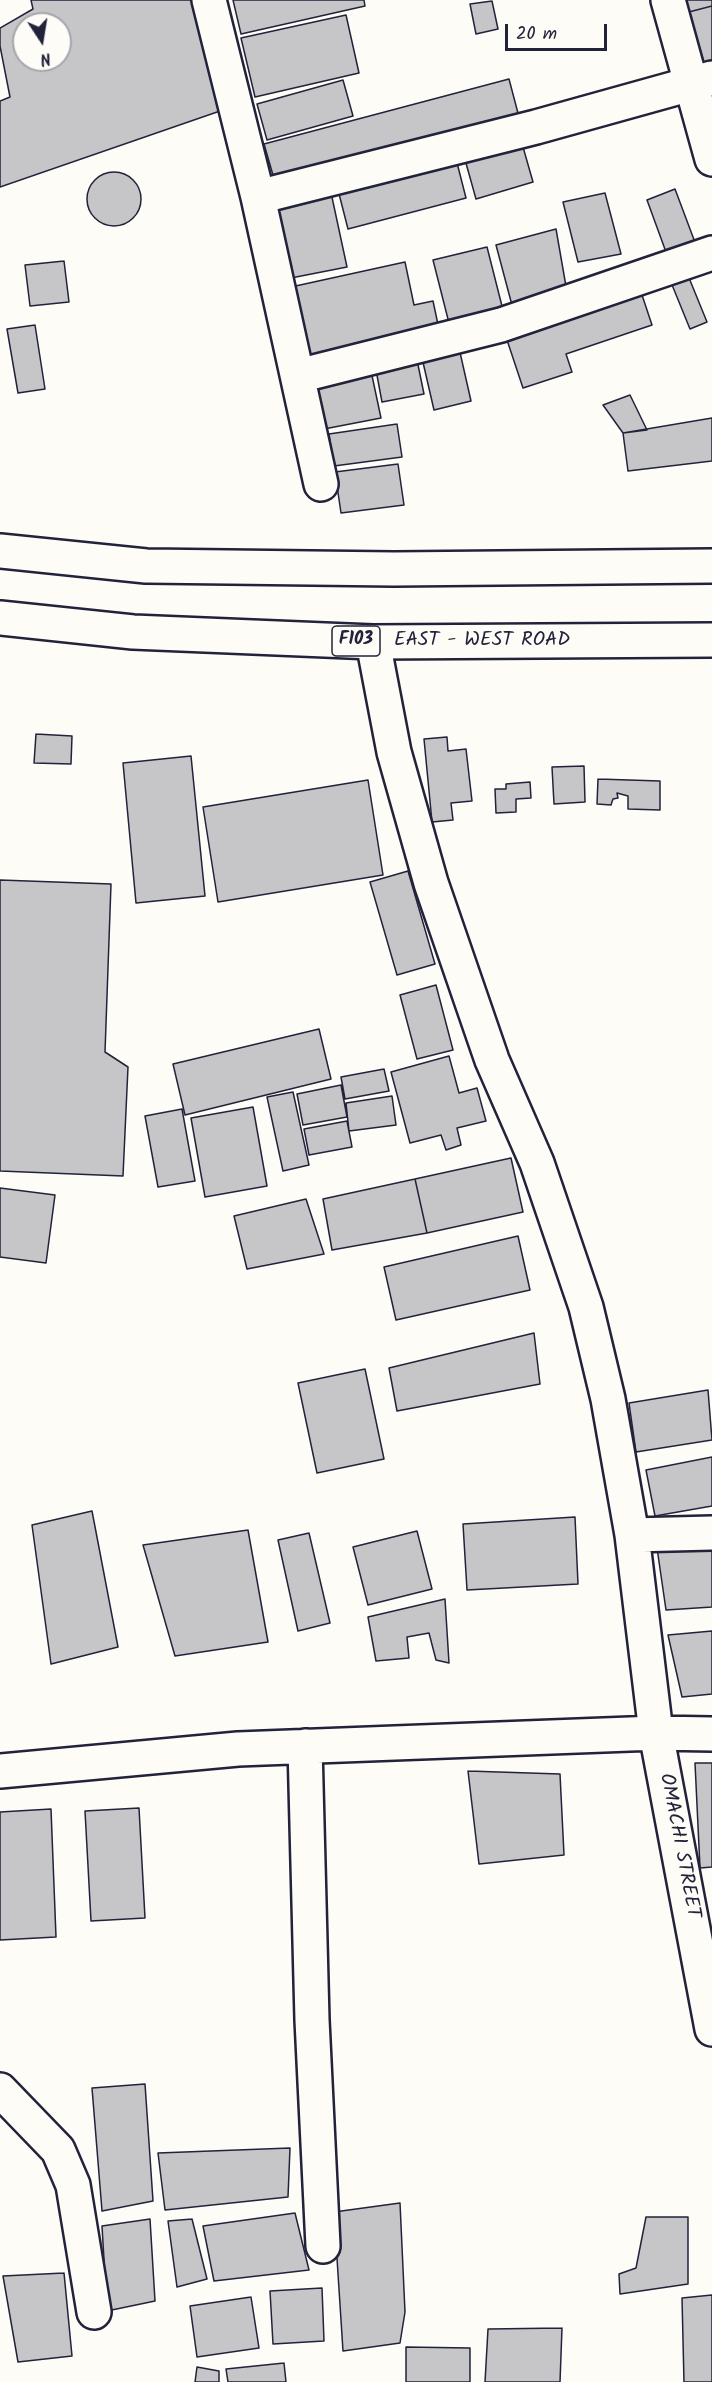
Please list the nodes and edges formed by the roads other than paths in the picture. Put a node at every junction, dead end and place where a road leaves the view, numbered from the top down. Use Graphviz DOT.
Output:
graph roads {
  1 [pos="209,0"];
  2 [pos="668,0"];
  3 [pos="701,80"];
  4 [pos="712,159"];
  5 [pos="258,197"];
  6 [pos="712,253"];
  7 [pos="298,376"];
  8 [pos="321,484"];
  9 [pos="0,551"];
  10 [pos="712,566"];
  11 [pos="0,618"];
  12 [pos="712,640"];
  13 [pos="373,642"];
  14 [pos="712,1533"];
  15 [pos="632,1535"];
  16 [pos="656,1733"];
  17 [pos="712,1734"];
  18 [pos="304,1746"];
  19 [pos="0,1771"];
  20 [pos="712,2029"];
  21 [pos="0,2090"];
  22 [pos="323,2246"];
  23 [pos="94,2312"];
  1 -- 5 [label="street"];
  2 -- 3 [label="street"];
  3 -- 4 [label="street"];
  3 -- 5 [label="street"];
  5 -- 7 [label="street"];
  6 -- 7 [label="street"];
  7 -- 8 [label="street"];
  9 -- 10 [label="street"];
  11 -- 13 [label="street, EAST - WEST ROAD / F103"];
  12 -- 13 [label="street, EAST - WEST ROAD / F103"];
  13 -- 15 [label="street, OMACHI STREET"];
  14 -- 15 [label="street"];
  15 -- 16 [label="street, OMACHI STREET"];
  16 -- 17 [label="street"];
  16 -- 18 [label="street"];
  16 -- 20 [label="street, OMACHI STREET"];
  18 -- 19 [label="street"];
  18 -- 22 [label="street"];
  21 -- 23 [label="street"];
}
